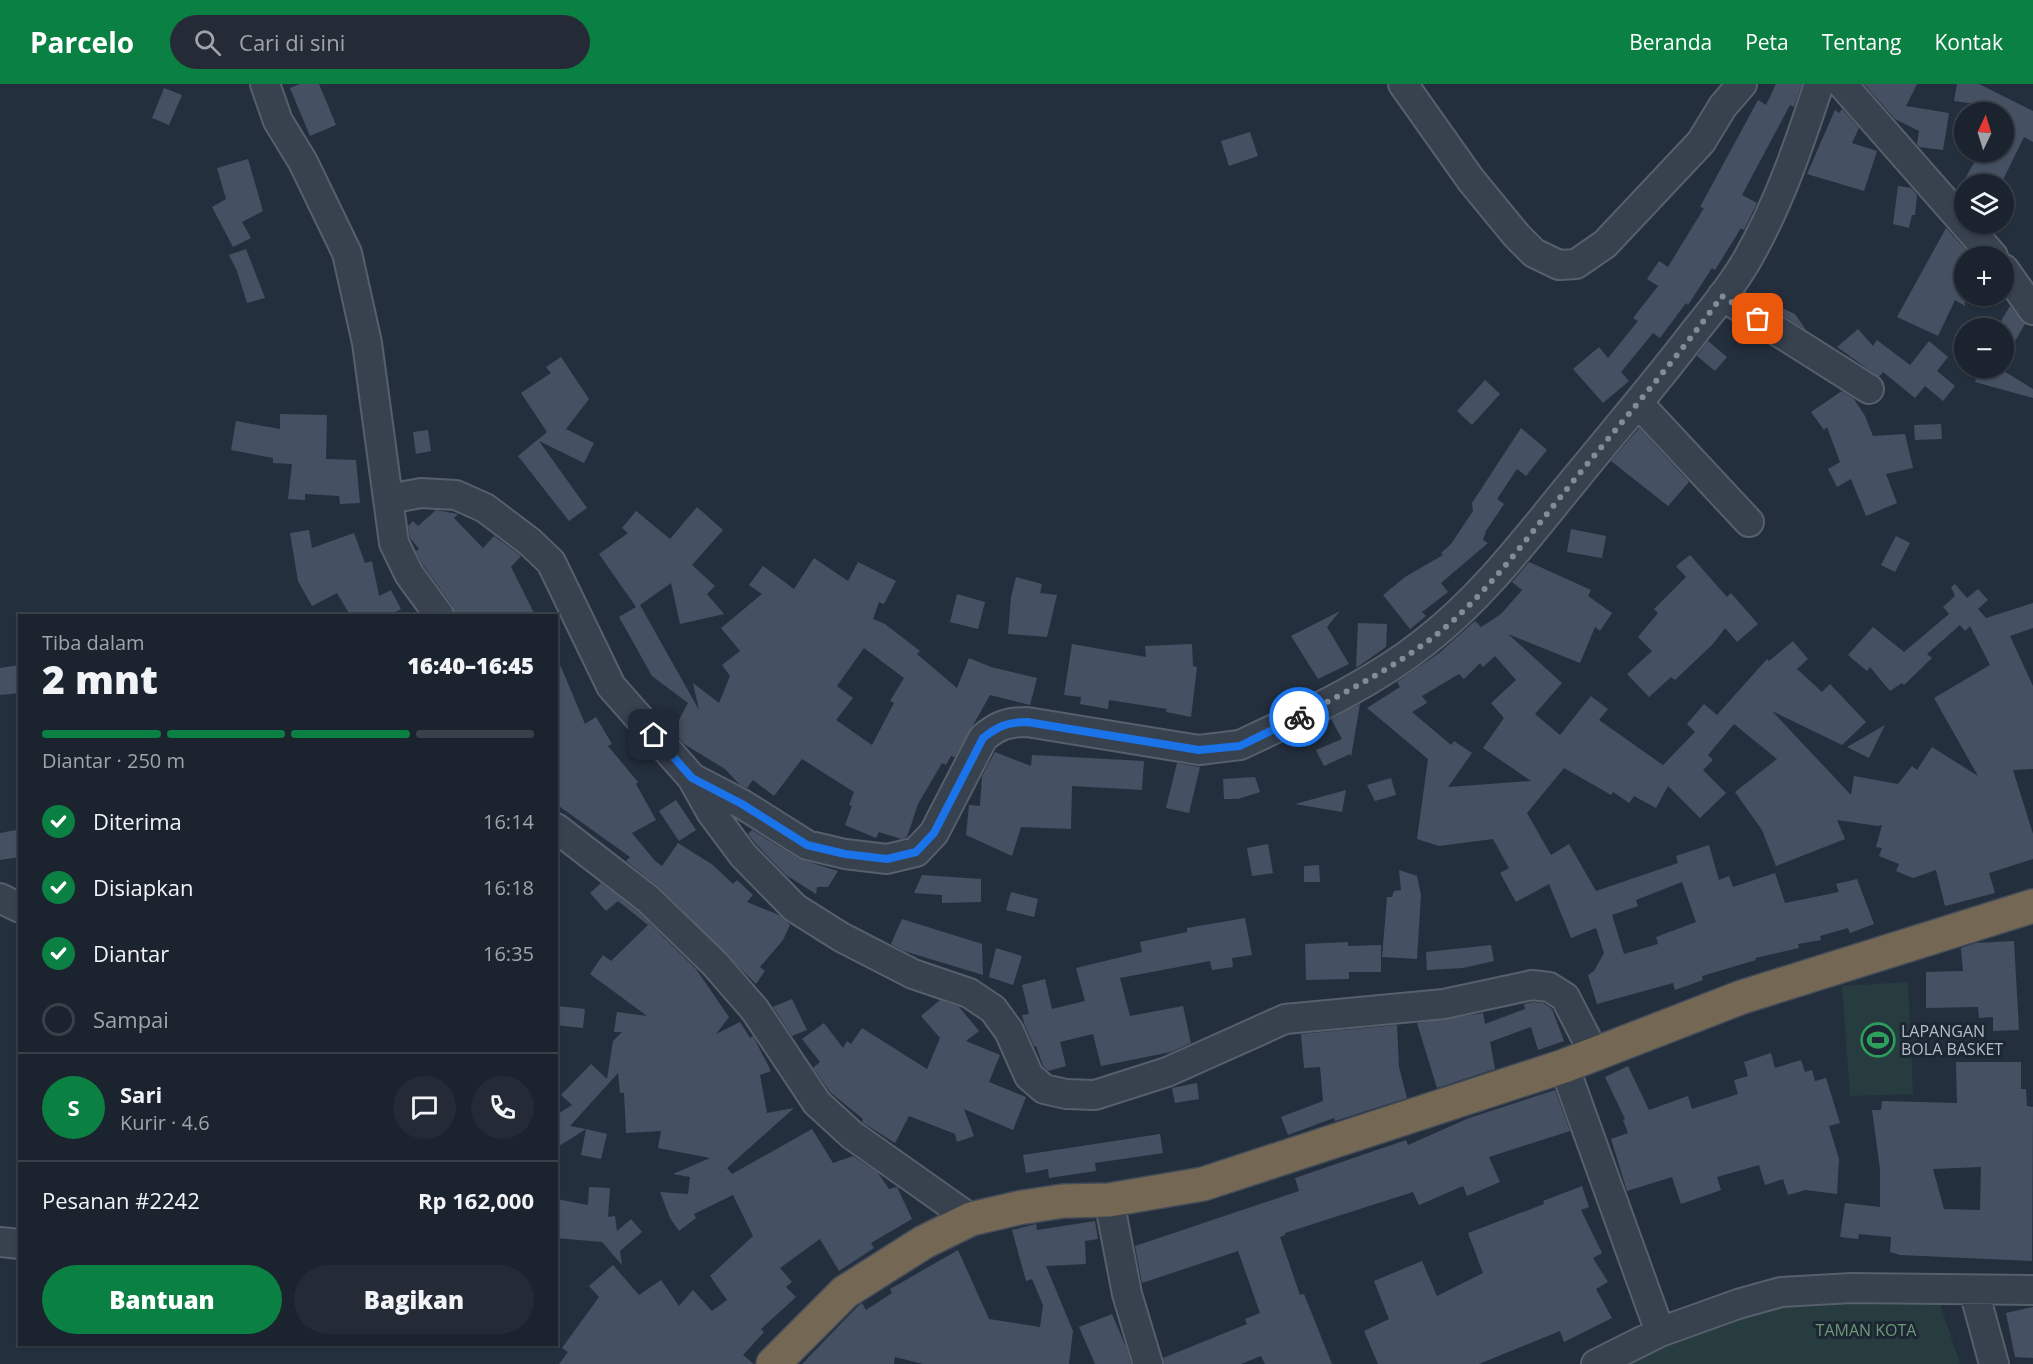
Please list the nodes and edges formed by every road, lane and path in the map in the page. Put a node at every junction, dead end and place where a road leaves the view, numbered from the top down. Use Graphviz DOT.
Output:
graph roads {
  1 [pos="265,84"];
  2 [pos="1403,84"];
  3 [pos="1742,84"];
  4 [pos="1819,84"];
  5 [pos="1842,84"];
  6 [pos="1984,246"];
  7 [pos="2014,283"];
  8 [pos="1722,296"];
  9 [pos="2033,310"];
  10 [pos="1869,389"];
  11 [pos="1638,403"];
  12 [pos="389,499"];
  13 [pos="1749,522"];
  14 [pos="438,614"];
  15 [pos="692,778"];
  16 [pos="558,830"];
  17 [pos="0,898"];
  18 [pos="2033,906"];
  19 [pos="18,907"];
  20 [pos="1594,1053"];
  21 [pos="1564,1066"];
  22 [pos="1109,1200"];
  23 [pos="971,1220"];
  24 [pos="0,1242"];
  25 [pos="18,1244"];
  26 [pos="2033,1290"];
  27 [pos="1974,1291"];
  28 [pos="1660,1332"];
  29 [pos="773,1364"];
  30 [pos="1148,1364"];
  31 [pos="1596,1364"];
  32 [pos="1994,1364"];
  1 -- 12 [label="street"];
  2 -- 3 [label="street"];
  4 -- 8 [label="street"];
  5 -- 6 [label="street"];
  7 -- 9 [label="street"];
  8 -- 10 [label="street"];
  8 -- 11 [label="street"];
  11 -- 13 [label="street"];
  11 -- 15 [label="street"];
  12 -- 14 [label="street"];
  12 -- 15 [label="street"];
  15 -- 20 [label="street"];
  16 -- 23 [label="street"];
  17 -- 19 [label="street"];
  18 -- 20 [label="highway"];
  20 -- 21 [label="highway"];
  21 -- 22 [label="highway"];
  21 -- 28 [label="street"];
  22 -- 23 [label="highway"];
  22 -- 30 [label="street"];
  23 -- 29 [label="highway"];
  24 -- 25 [label="street"];
  26 -- 27 [label="street"];
  27 -- 28 [label="street"];
  27 -- 32 [label="street"];
  28 -- 31 [label="street"];
}
